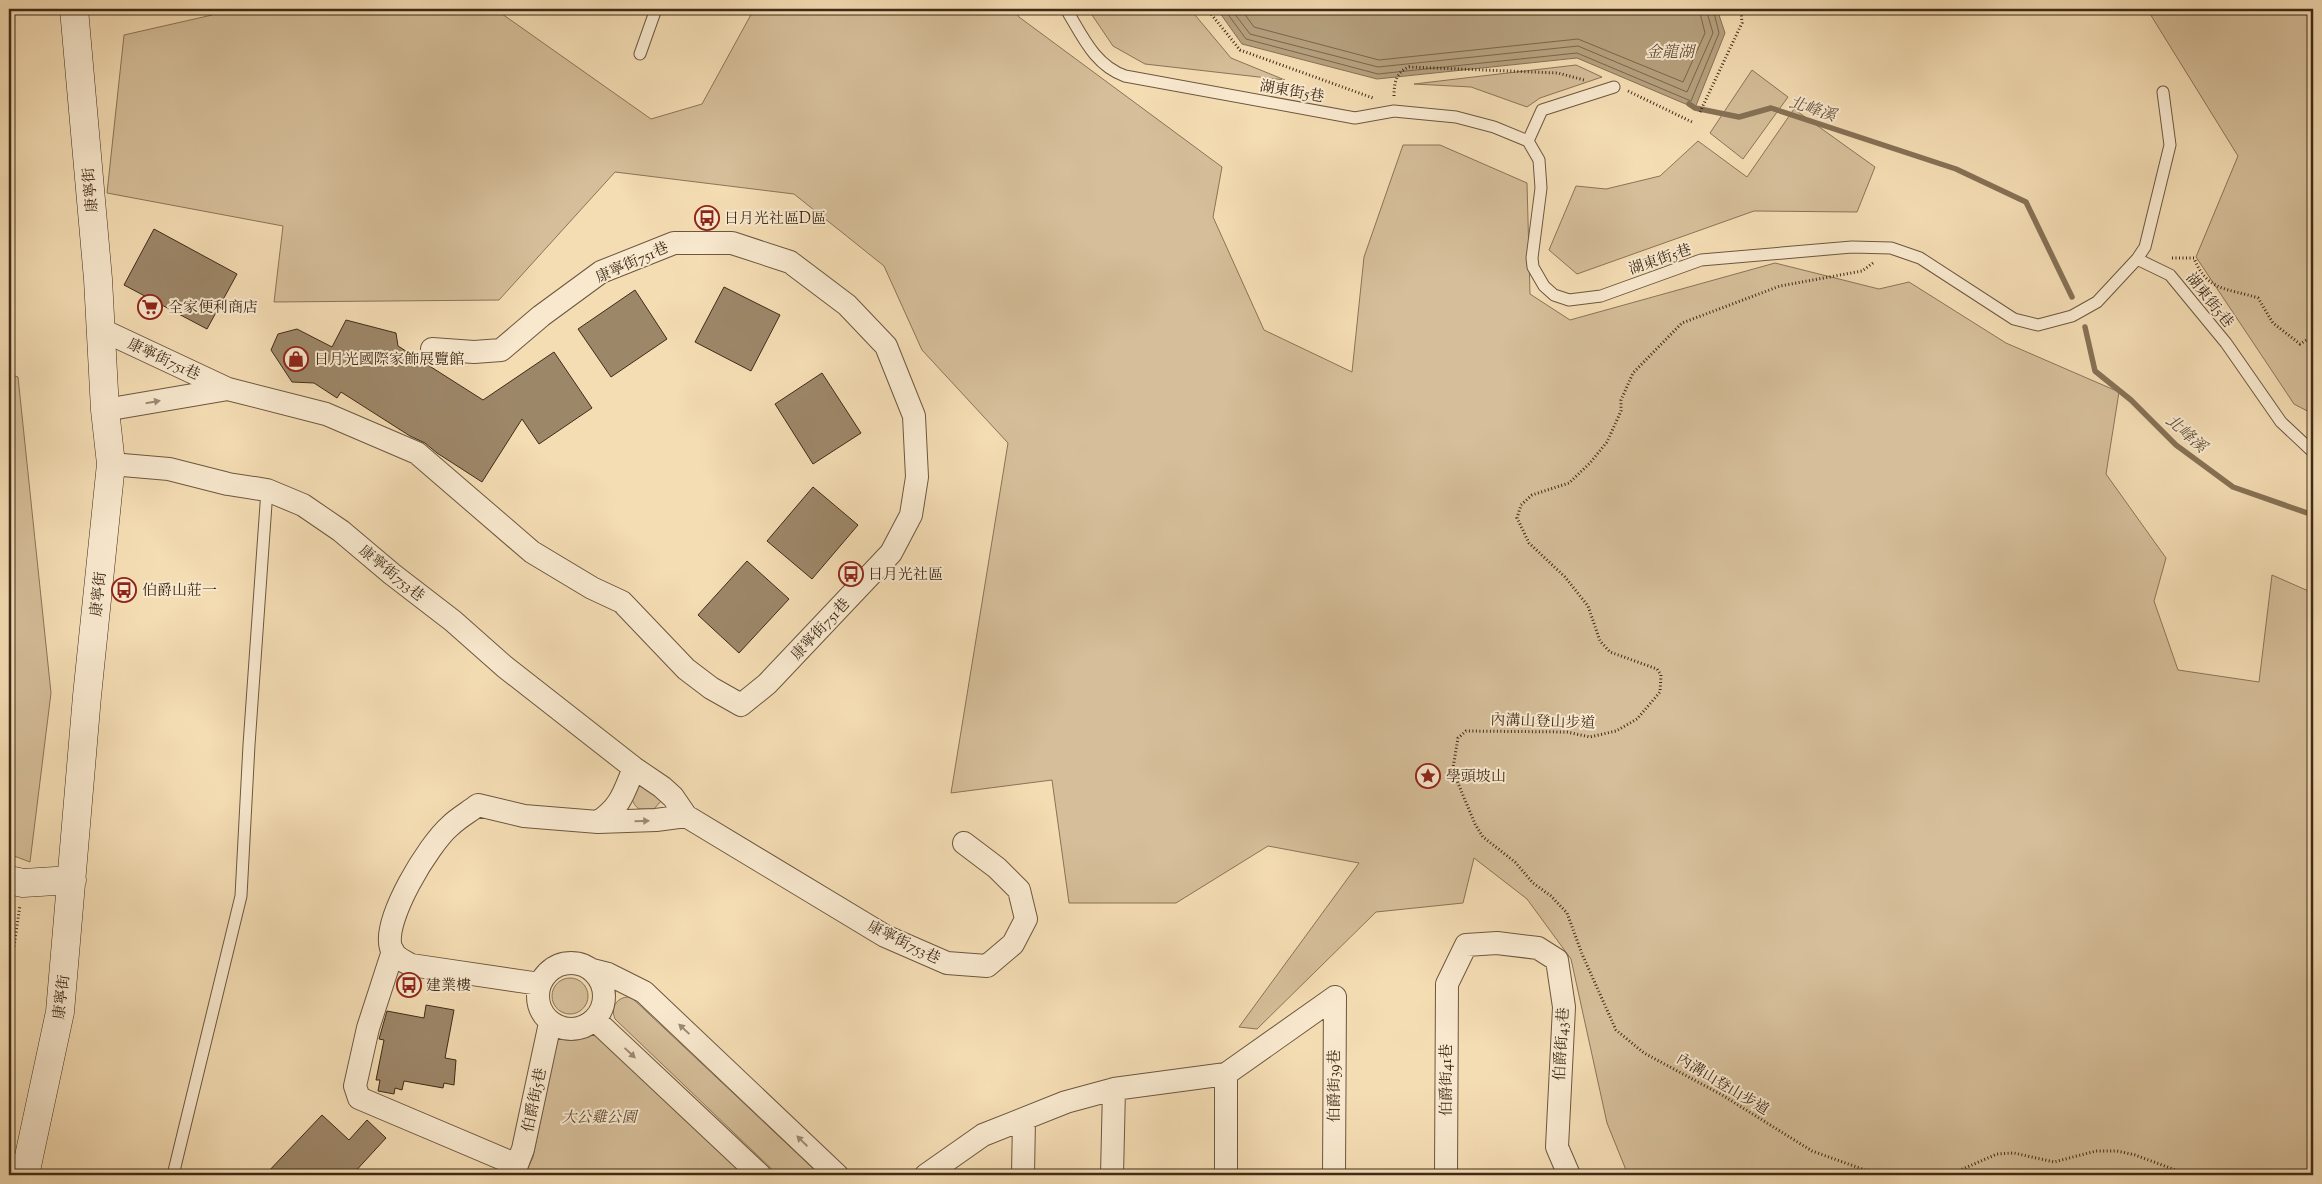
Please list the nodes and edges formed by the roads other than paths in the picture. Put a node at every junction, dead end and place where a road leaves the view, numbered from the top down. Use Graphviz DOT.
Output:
graph roads {
  1 [pos="74,9"];
  2 [pos="656,9"];
  3 [pos="1066,9"];
  4 [pos="640,54"];
  5 [pos="1614,87"];
  6 [pos="2163,92"];
  7 [pos="1528,141"];
  8 [pos="2138,257"];
  9 [pos="100,329"];
  10 [pos="432,349"];
  11 [pos="228,389"];
  12 [pos="105,410"];
  13 [pos="2313,452"];
  14 [pos="111,464"];
  15 [pos="267,490"];
  16 [pos="634,768"];
  17 [pos="686,816"];
  18 [pos="598,822"];
  19 [pos="964,843"];
  20 [pos="72,880"];
  21 [pos="16,881"];
  22 [pos="393,950"];
  23 [pos="592,970"];
  24 [pos="540,984"];
  25 [pos="1447,984"];
  26 [pos="595,1020"];
  27 [pos="550,1023"];
  28 [pos="1226,1074"];
  29 [pos="1114,1089"];
  30 [pos="1024,1119"];
  31 [pos="515,1170"];
  32 [pos="24,1175"];
  33 [pos="173,1175"];
  34 [pos="760,1175"];
  35 [pos="837,1175"];
  36 [pos="926,1175"];
  37 [pos="1023,1175"];
  38 [pos="1112,1175"];
  39 [pos="1226,1175"];
  40 [pos="1334,1175"];
  41 [pos="1446,1175"];
  42 [pos="1569,1175"];
  1 -- 9 [label="street, 康寧街"];
  2 -- 4 [label="lane"];
  3 -- 7 [label="lane, 湖東街5巷"];
  5 -- 7 [label="lane"];
  6 -- 8 [label="lane"];
  7 -- 8 [label="lane, 湖東街5巷"];
  8 -- 13 [label="lane, 湖東街5巷"];
  9 -- 11 [label="street, 康寧街751巷"];
  9 -- 12 [label="street, 康寧街"];
  10 -- 11 [label="street, 康寧街751巷"];
  12 -- 11 [label="street, 康寧街751巷, one-way"];
  12 -- 14 [label="street, 康寧街"];
  14 -- 15 [label="street, 康寧街753巷"];
  14 -- 20 [label="street, 康寧街"];
  15 -- 16 [label="street, 康寧街753巷"];
  15 -- 33 [label="lane"];
  16 -- 17 [label="street, 康寧街753巷"];
  16 -- 18 [label="street"];
  18 -- 17 [label="street, one-way"];
  17 -- 19 [label="street, 康寧街753巷"];
  18 -- 22 [label="street"];
  20 -- 21 [label="street"];
  20 -- 32 [label="street, 康寧街"];
  22 -- 24 [label="street"];
  22 -- 31 [label="street"];
  23 -- 24 [label="street"];
  23 -- 26 [label="street"];
  35 -- 23 [label="street, one-way"];
  24 -- 27 [label="street"];
  25 -- 41 [label="street, 伯爵街41巷"];
  25 -- 42 [label="street, 伯爵街43巷"];
  26 -- 27 [label="street"];
  26 -- 34 [label="street, one-way"];
  27 -- 31 [label="street, 伯爵街5巷"];
  28 -- 29 [label="street"];
  28 -- 39 [label="street"];
  28 -- 40 [label="street, 伯爵街39巷"];
  29 -- 30 [label="street"];
  29 -- 38 [label="street"];
  30 -- 36 [label="street"];
  30 -- 37 [label="street"];
}
